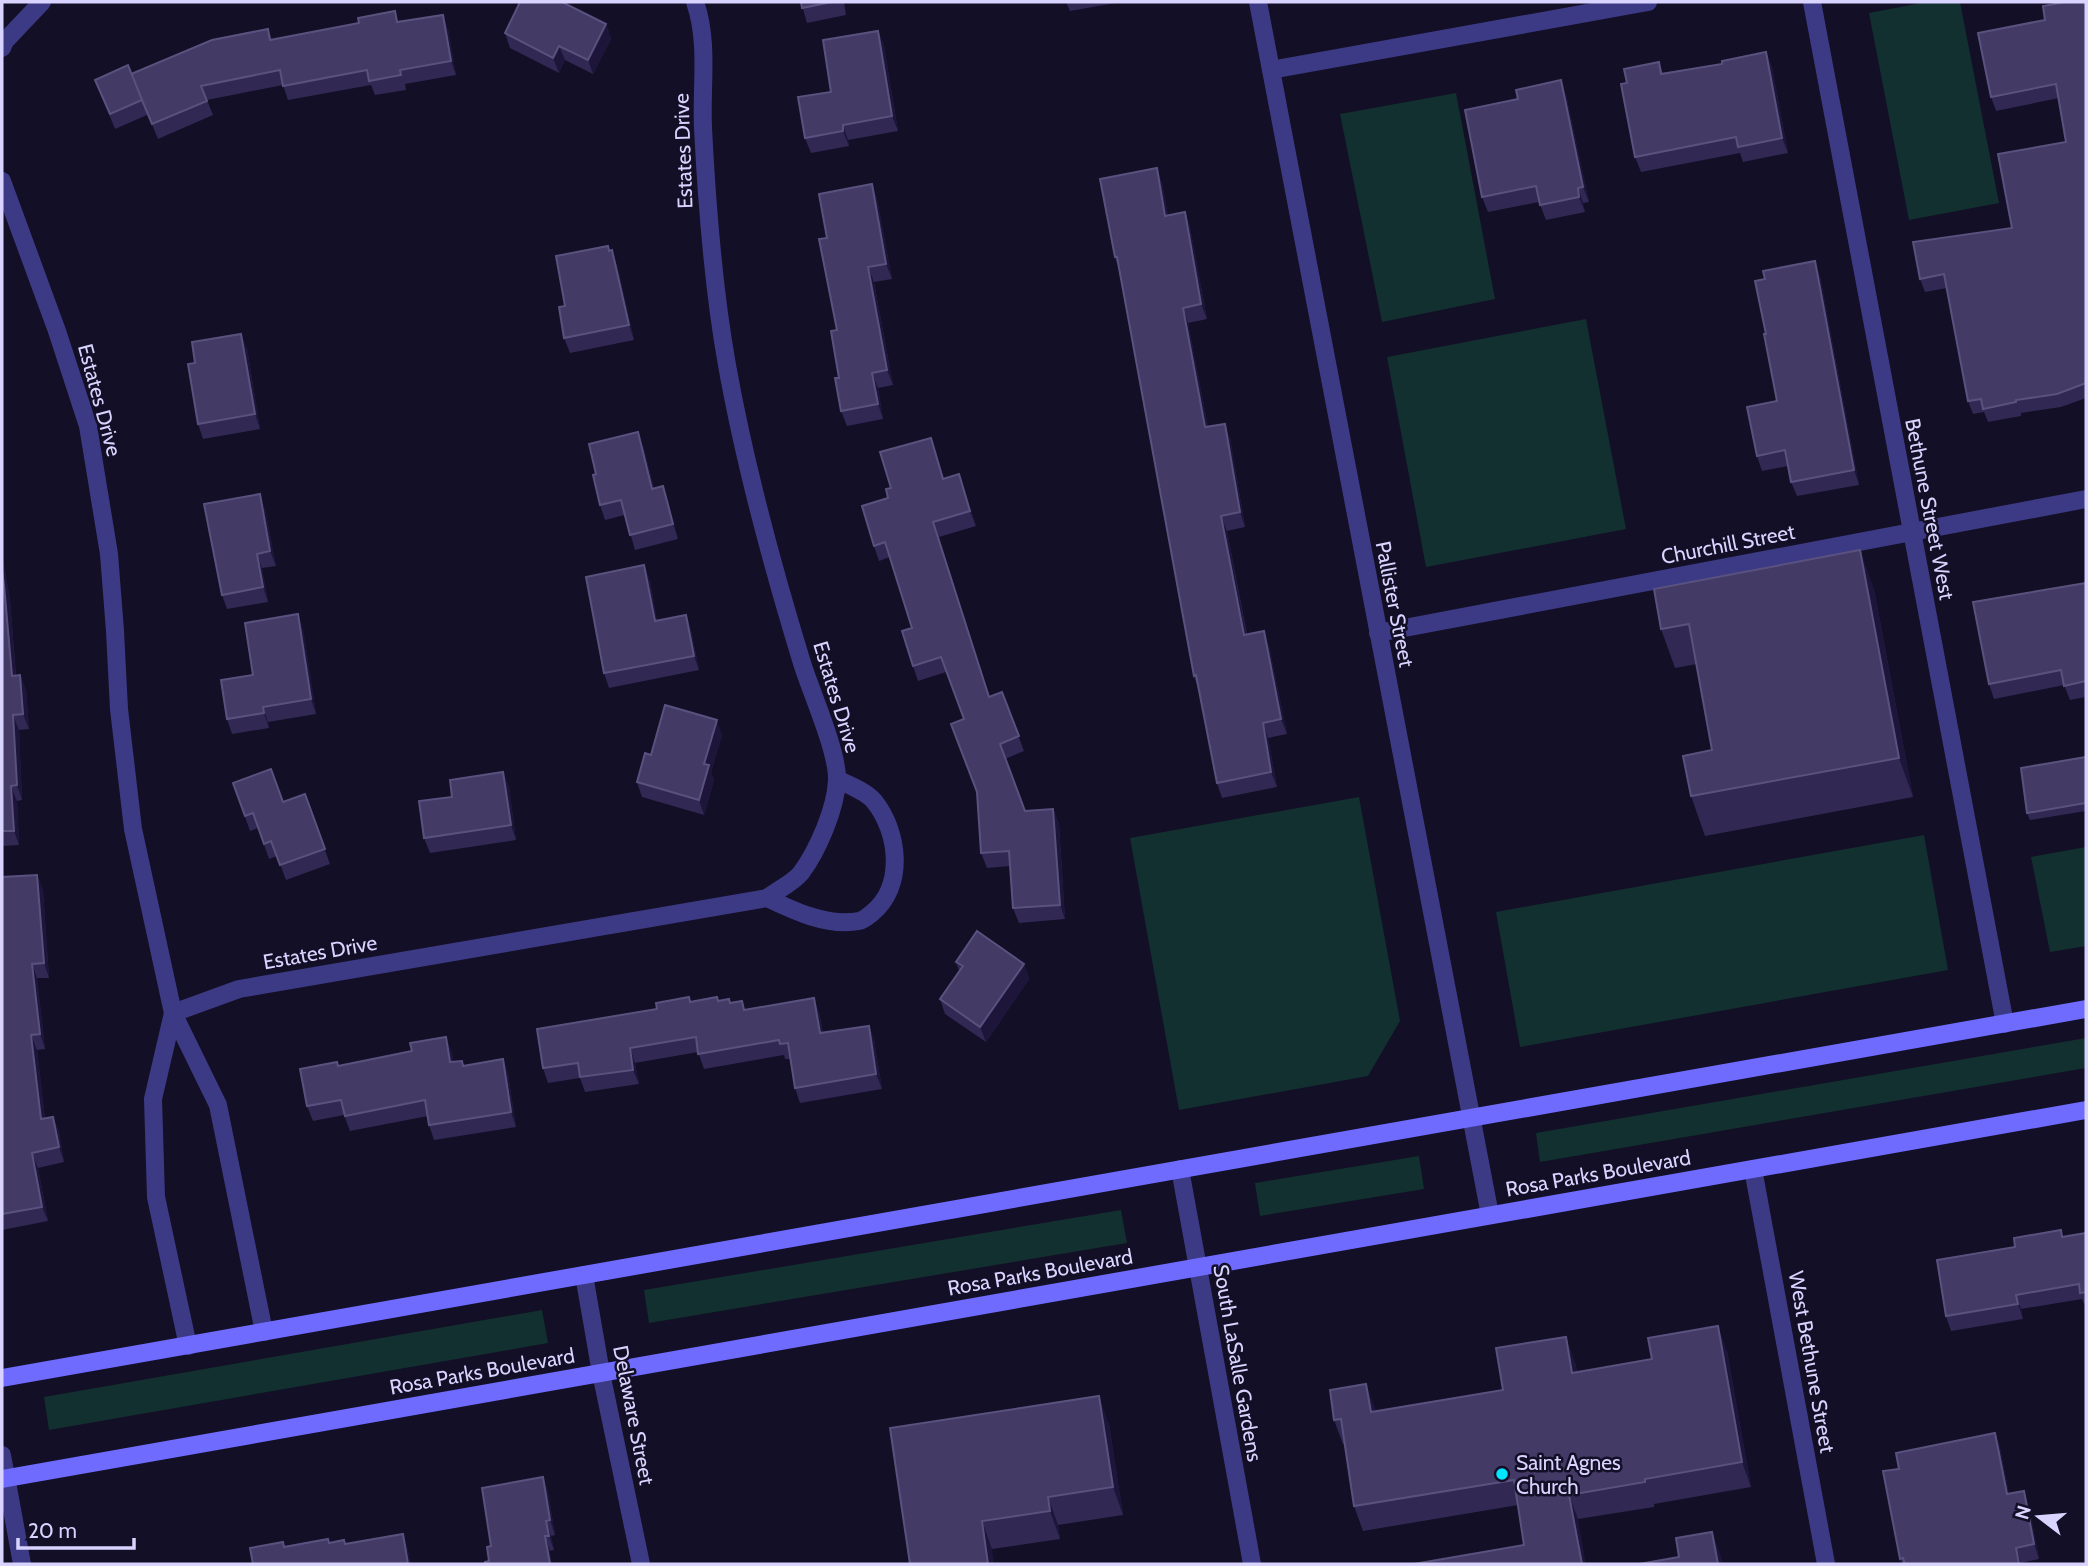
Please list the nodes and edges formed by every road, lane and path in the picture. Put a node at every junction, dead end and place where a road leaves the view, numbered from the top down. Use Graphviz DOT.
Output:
graph roads {
  1 [pos="42,2"];
  2 [pos="695,2"];
  3 [pos="1258,2"];
  4 [pos="1648,2"];
  5 [pos="1812,2"];
  6 [pos="2,48"];
  7 [pos="1271,70"];
  8 [pos="2,181"];
  9 [pos="2086,499"];
  10 [pos="1911,533"];
  11 [pos="1378,633"];
  12 [pos="837,779"];
  13 [pos="767,898"];
  14 [pos="2086,1009"];
  15 [pos="173,1013"];
  16 [pos="2005,1024"];
  17 [pos="2086,1110"];
  18 [pos="1471,1118"];
  19 [pos="1180,1169"];
  20 [pos="1753,1169"];
  21 [pos="1490,1215"];
  22 [pos="1197,1266"];
  23 [pos="584,1275"];
  24 [pos="264,1332"];
  25 [pos="188,1346"];
  26 [pos="601,1373"];
  27 [pos="2,1378"];
  28 [pos="2,1455"];
  29 [pos="4,1479"];
  30 [pos="22,1564"];
  31 [pos="641,1564"];
  32 [pos="1252,1564"];
  33 [pos="1826,1564"];
  1 -- 6 [label="street"];
  2 -- 12 [label="street, Estates Drive"];
  3 -- 7 [label="street, Pallister Street"];
  4 -- 7 [label="street"];
  5 -- 10 [label="street, Bethune Street West"];
  7 -- 11 [label="street, Pallister Street"];
  8 -- 15 [label="street, Estates Drive"];
  9 -- 10 [label="street, Churchill Street"];
  10 -- 11 [label="street, Churchill Street"];
  10 -- 16 [label="street, Bethune Street West"];
  11 -- 18 [label="street, Pallister Street"];
  12 -- 13 [label="street, Estates Drive"];
  12 -- 13 [label="street"];
  13 -- 15 [label="street, Estates Drive"];
  14 -- 16 [label="street"];
  15 -- 24 [label="street, Estates Drive"];
  15 -- 25 [label="street, Estates Drive"];
  16 -- 18 [label="street"];
  17 -- 20 [label="street, Rosa Parks Boulevard"];
  18 -- 19 [label="street"];
  18 -- 21 [label="street, Pallister Street"];
  19 -- 22 [label="street, South LaSalle Gardens"];
  19 -- 23 [label="street"];
  20 -- 21 [label="street, Rosa Parks Boulevard"];
  20 -- 33 [label="street, West Bethune Street"];
  21 -- 22 [label="street, Rosa Parks Boulevard"];
  22 -- 26 [label="street, Rosa Parks Boulevard"];
  22 -- 32 [label="street, South LaSalle Gardens"];
  23 -- 24 [label="street"];
  23 -- 26 [label="street, Delaware Street"];
  24 -- 25 [label="street"];
  25 -- 27 [label="street"];
  26 -- 29 [label="street, Rosa Parks Boulevard"];
  26 -- 31 [label="street, Delaware Street"];
  28 -- 29 [label="street"];
  29 -- 30 [label="street"];
}
